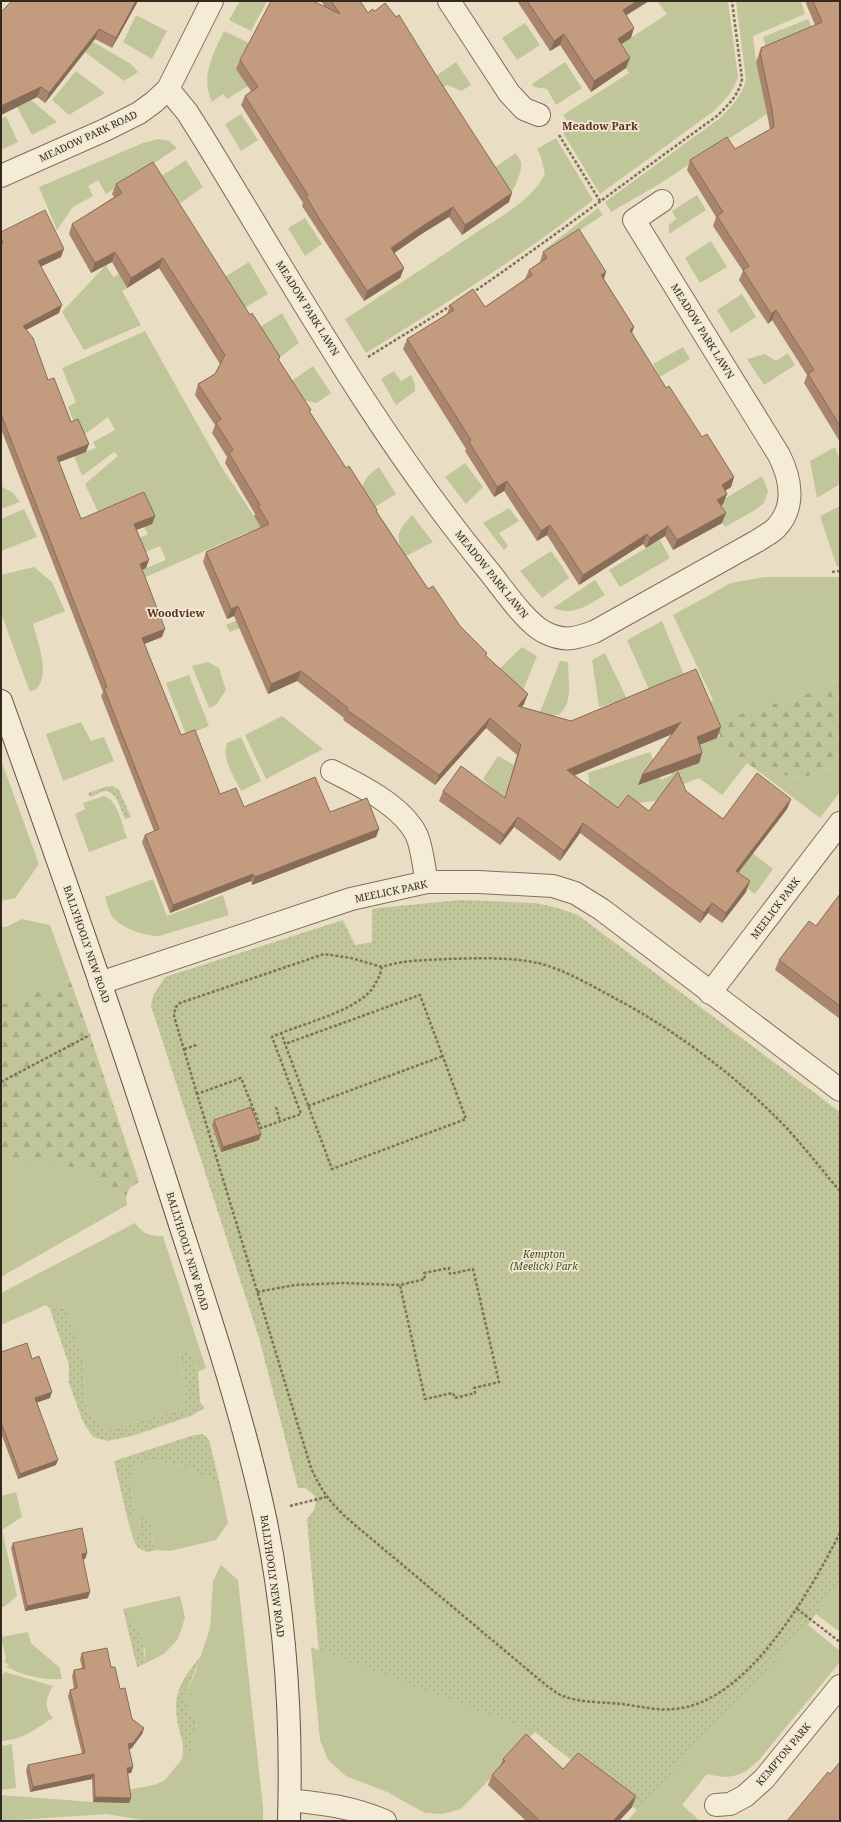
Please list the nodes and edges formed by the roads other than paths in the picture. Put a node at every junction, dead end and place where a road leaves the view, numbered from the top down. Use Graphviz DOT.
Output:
graph roads {
  1 [pos="212,1"];
  2 [pos="449,1"];
  3 [pos="168,89"];
  4 [pos="539,115"];
  5 [pos="1,176"];
  6 [pos="662,202"];
  7 [pos="1,701"];
  8 [pos="332,771"];
  9 [pos="840,823"];
  10 [pos="427,882"];
  11 [pos="100,983"];
  12 [pos="710,993"];
  13 [pos="840,1090"];
  14 [pos="840,1686"];
  15 [pos="290,1800"];
  16 [pos="716,1805"];
  17 [pos="289,1821"];
  18 [pos="386,1821"];
  1 -- 3 [label="street, MEADOW PARK ROAD"];
  2 -- 4 [label="street"];
  3 -- 5 [label="street, MEADOW PARK ROAD"];
  3 -- 6 [label="street, MEADOW PARK LAWN"];
  7 -- 11 [label="street, BALLYHOOLY NEW ROAD"];
  8 -- 10 [label="street"];
  9 -- 12 [label="street, MEELICK PARK"];
  10 -- 11 [label="street, MEELICK PARK"];
  10 -- 12 [label="street, MEELICK PARK"];
  11 -- 15 [label="street, BALLYHOOLY NEW ROAD"];
  12 -- 13 [label="street, MEELICK PARK"];
  14 -- 16 [label="street, KEMPTON PARK"];
  15 -- 17 [label="street, BALLYHOOLY NEW ROAD"];
  15 -- 18 [label="street"];
}
